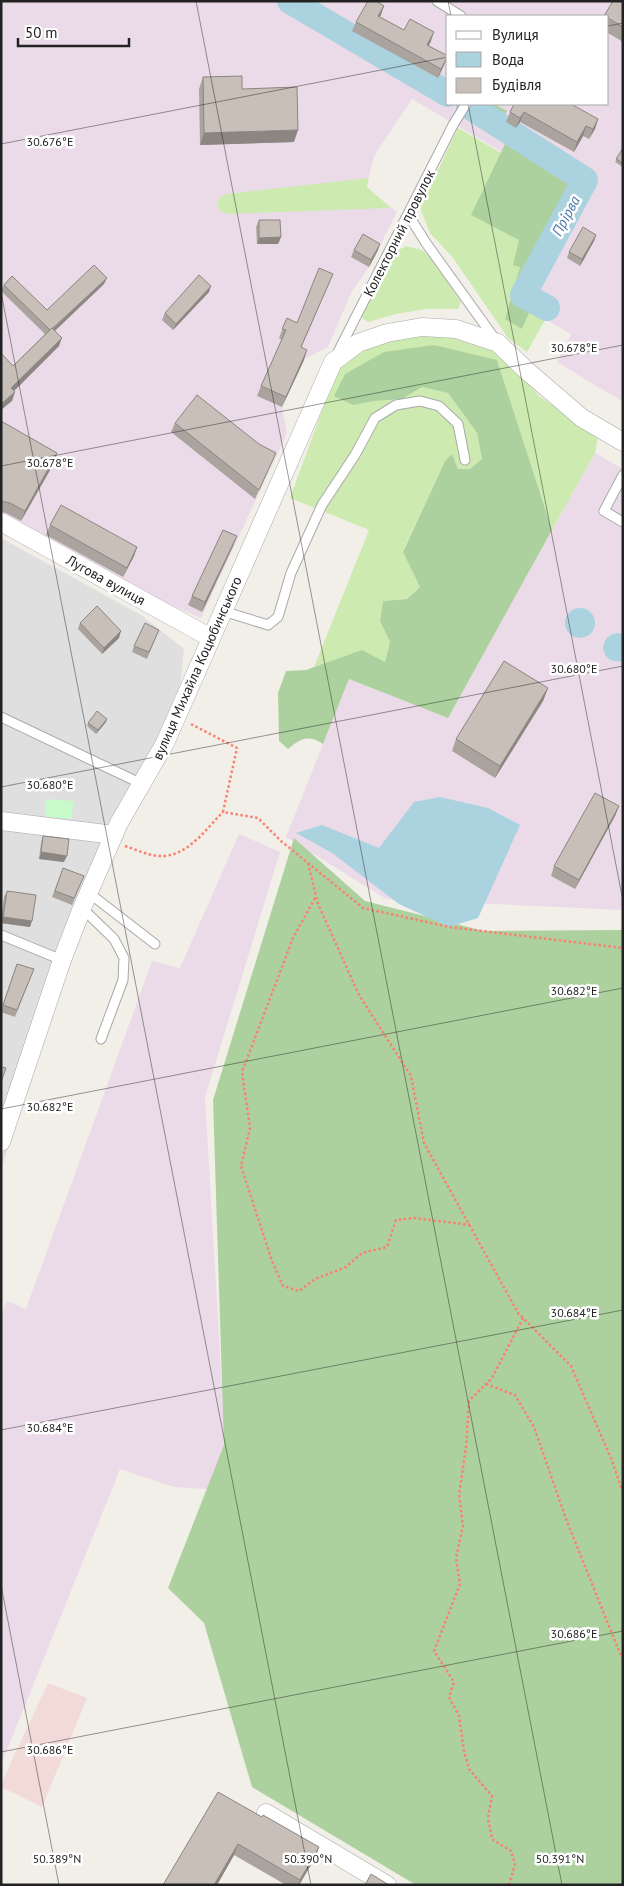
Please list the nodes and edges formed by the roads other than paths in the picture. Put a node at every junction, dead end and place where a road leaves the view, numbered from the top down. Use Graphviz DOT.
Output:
graph roads {
  1 [pos="437,1"];
  2 [pos="459,15"];
  3 [pos="465,105"];
  4 [pos="409,216"];
  5 [pos="498,343"];
  6 [pos="333,362"];
  7 [pos="623,442"];
  8 [pos="465,460"];
  9 [pos="623,475"];
  10 [pos="1,522"];
  11 [pos="623,522"];
  12 [pos="223,611"];
  13 [pos="211,638"];
  14 [pos="1,717"];
  15 [pos="142,784"];
  16 [pos="1,821"];
  17 [pos="113,838"];
  18 [pos="85,901"];
  19 [pos="1,935"];
  20 [pos="155,944"];
  21 [pos="62,960"];
  22 [pos="101,1039"];
  23 [pos="1,1142"];
  24 [pos="266,1812"];
  25 [pos="387,1885"];
  1 -- 2 [label="lane"];
  3 -- 4 [label="lane, Колекторний провулок"];
  4 -- 5 [label="lane"];
  4 -- 6 [label="lane, Колекторний провулок"];
  5 -- 6 [label="street"];
  5 -- 7 [label="street"];
  6 -- 12 [label="street, вулиця Михайла Коцюбинського"];
  8 -- 12 [label="lane"];
  9 -- 11 [label="lane"];
  10 -- 13 [label="street, Лугова вулиця"];
  12 -- 13 [label="street, вулиця Михайла Коцюбинського"];
  13 -- 15 [label="street, вулиця Михайла Коцюбинського"];
  14 -- 15 [label="lane"];
  15 -- 17 [label="street, вулиця Михайла Коцюбинського"];
  16 -- 17 [label="street"];
  17 -- 18 [label="street, вулиця Михайла Коцюбинського"];
  18 -- 20 [label="lane"];
  18 -- 21 [label="street, вулиця Михайла Коцюбинського"];
  18 -- 22 [label="lane"];
  19 -- 21 [label="lane"];
  21 -- 23 [label="street, вулиця Михайла Коцюбинського"];
  24 -- 25 [label="street"];
}
